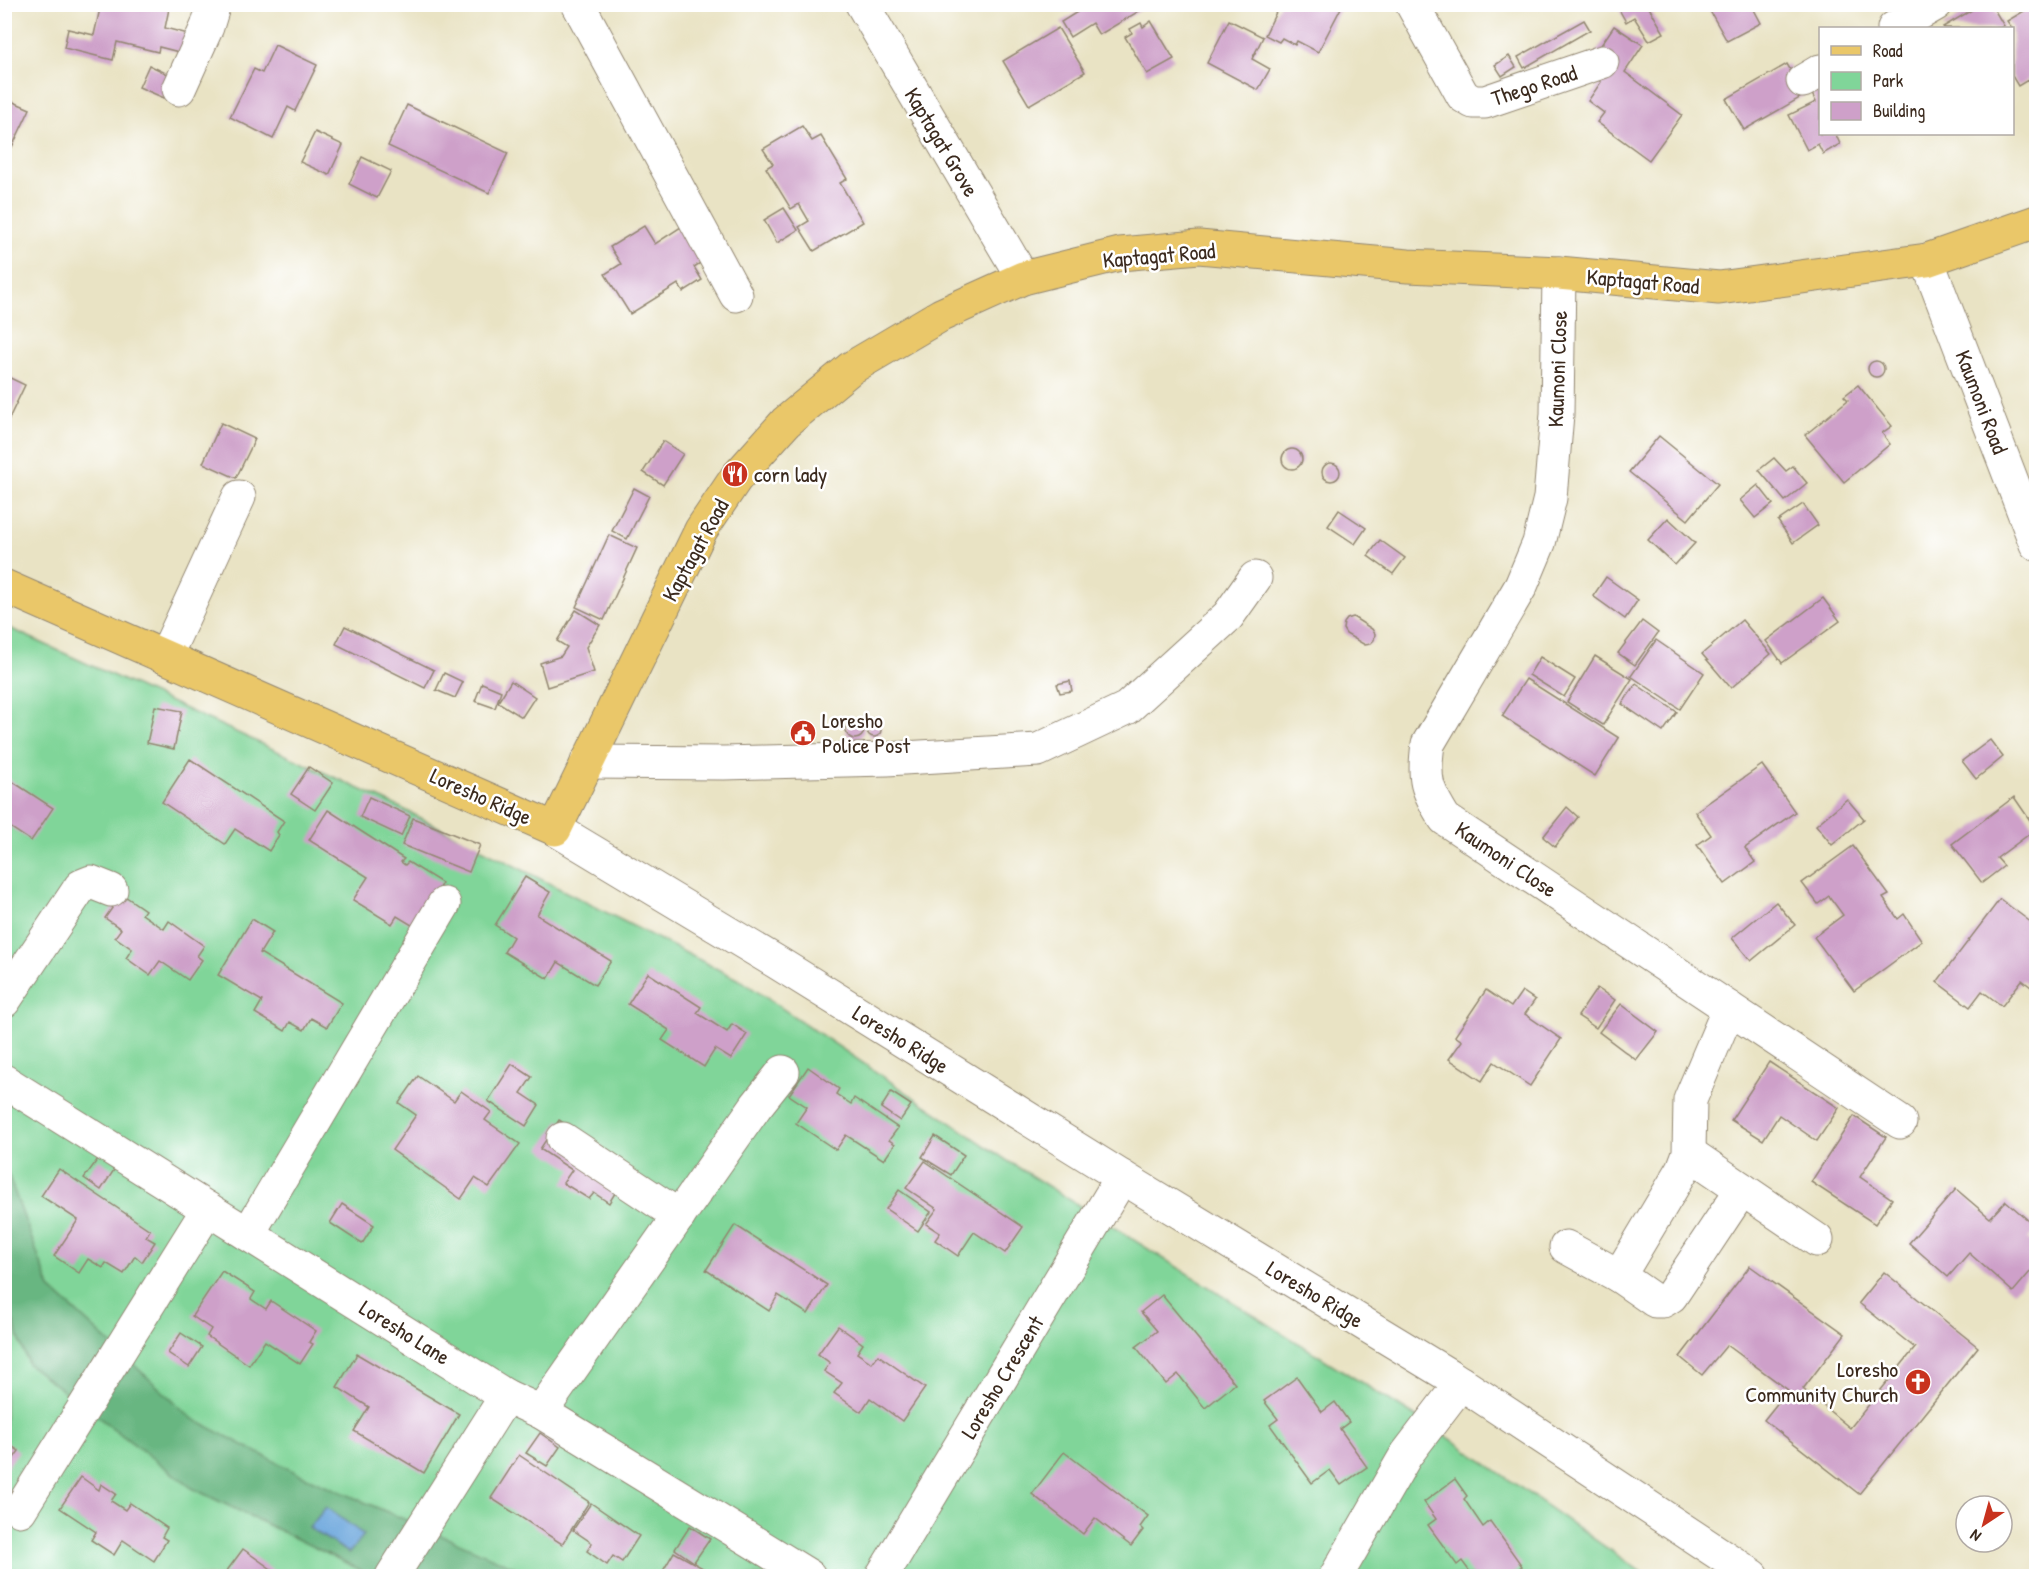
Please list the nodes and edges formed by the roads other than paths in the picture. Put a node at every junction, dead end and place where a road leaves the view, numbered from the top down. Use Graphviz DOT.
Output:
graph roads {
  1 [pos="214,4"];
  2 [pos="578,4"];
  3 [pos="862,4"];
  4 [pos="1412,4"];
  5 [pos="1936,4"];
  6 [pos="1896,27"];
  7 [pos="1602,62"];
  8 [pos="179,89"];
  9 [pos="2037,222"];
  10 [pos="1927,260"];
  11 [pos="1559,273"];
  12 [pos="1023,278"];
  13 [pos="736,295"];
  14 [pos="239,496"];
  15 [pos="2037,543"];
  16 [pos="1255,578"];
  17 [pos="4,586"];
  18 [pos="165,657"];
  19 [pos="588,762"];
  20 [pos="555,828"];
  21 [pos="111,890"];
  22 [pos="444,904"];
  23 [pos="4,1001"];
  24 [pos="1729,1008"];
  25 [pos="783,1072"];
  26 [pos="4,1081"];
  27 [pos="1900,1122"];
  28 [pos="563,1138"];
  29 [pos="1689,1153"];
  30 [pos="1122,1177"];
  31 [pos="1742,1189"];
  32 [pos="208,1209"];
  33 [pos="679,1215"];
  34 [pos="248,1234"];
  35 [pos="1817,1240"];
  36 [pos="1566,1247"];
  37 [pos="1619,1276"];
  38 [pos="1461,1383"];
  39 [pos="506,1396"];
  40 [pos="541,1412"];
  41 [pos="20,1510"];
  42 [pos="392,1576"];
  43 [pos="809,1576"];
  44 [pos="882,1576"];
  45 [pos="1336,1576"];
  46 [pos="1753,1576"];
  1 -- 8 [label="street"];
  2 -- 13 [label="street"];
  3 -- 12 [label="street, Kaptagat Grove"];
  4 -- 7 [label="street, Thego Road"];
  5 -- 6 [label="street"];
  9 -- 10 [label="main road, Kaptagat Road"];
  10 -- 11 [label="main road, Kaptagat Road"];
  10 -- 15 [label="street, Kaumoni Road"];
  11 -- 12 [label="main road, Kaptagat Road"];
  11 -- 24 [label="street, Kaumoni Close"];
  12 -- 19 [label="main road, Kaptagat Road"];
  14 -- 18 [label="street"];
  16 -- 19 [label="street"];
  17 -- 18 [label="main road, Loresho Ridge"];
  18 -- 20 [label="main road, Loresho Ridge"];
  19 -- 20 [label="main road, Kaptagat Road"];
  20 -- 30 [label="street, Loresho Ridge"];
  21 -- 23 [label="street"];
  22 -- 34 [label="street"];
  24 -- 27 [label="street, Kaumoni Close"];
  24 -- 29 [label="street"];
  25 -- 33 [label="street"];
  26 -- 32 [label="street, Loresho Lane"];
  28 -- 33 [label="street"];
  29 -- 31 [label="street"];
  29 -- 37 [label="street"];
  30 -- 38 [label="street, Loresho Ridge"];
  30 -- 44 [label="street, Loresho Crescent"];
  31 -- 35 [label="street"];
  31 -- 37 [label="street"];
  32 -- 34 [label="street, Loresho Lane"];
  32 -- 41 [label="street"];
  33 -- 40 [label="street"];
  34 -- 39 [label="street, Loresho Lane"];
  36 -- 37 [label="street"];
  38 -- 45 [label="street"];
  38 -- 46 [label="street, Loresho Ridge"];
  39 -- 40 [label="street, Loresho Lane"];
  39 -- 42 [label="street"];
  40 -- 43 [label="street, Loresho Lane"];
}
